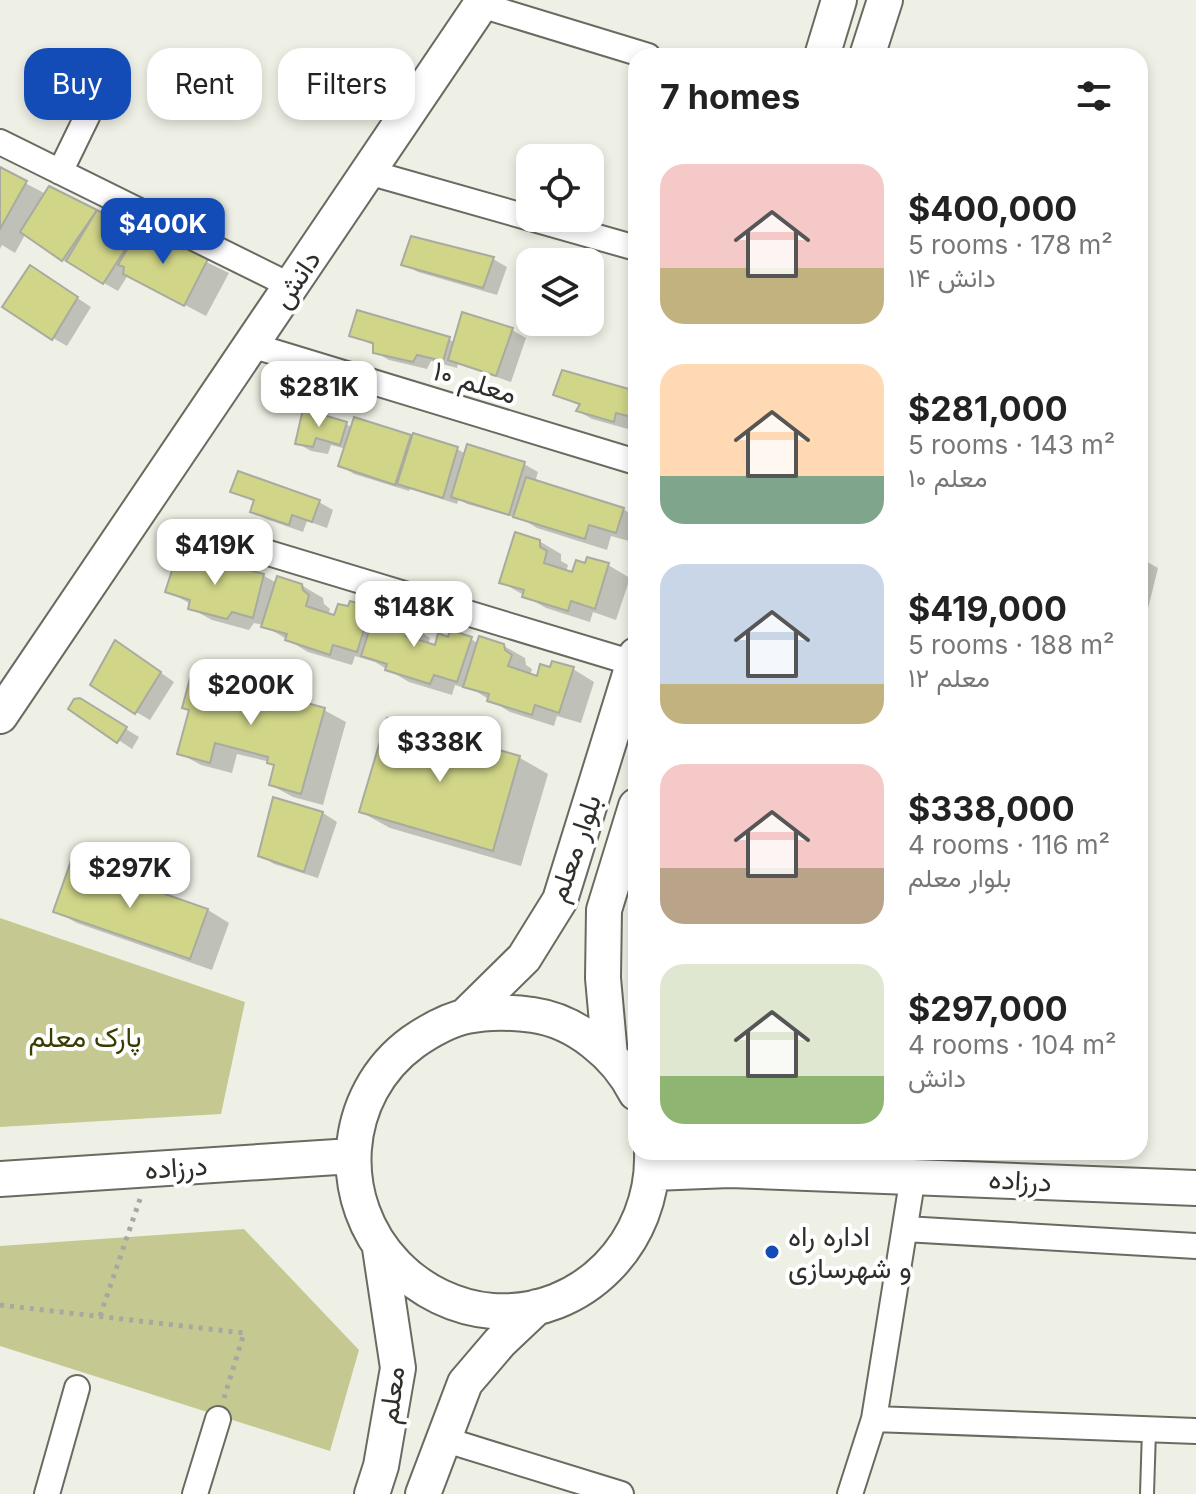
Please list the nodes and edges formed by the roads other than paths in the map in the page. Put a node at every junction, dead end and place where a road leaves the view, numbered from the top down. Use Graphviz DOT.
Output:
graph roads {
  1 [pos="839,0"];
  2 [pos="885,0"];
  3 [pos="483,2"];
  4 [pos="824,48"];
  5 [pos="870,48"];
  6 [pos="628,49"];
  7 [pos="85,120"];
  8 [pos="0,142"];
  9 [pos="60,172"];
  10 [pos="368,172"];
  11 [pos="628,246"];
  12 [pos="291,286"];
  13 [pos="251,345"];
  14 [pos="628,460"];
  15 [pos="222,539"];
  16 [pos="628,657"];
  17 [pos="628,681"];
  18 [pos="0,716"];
  19 [pos="628,832"];
  20 [pos="465,1016"];
  21 [pos="610,1056"];
  22 [pos="628,1078"];
  23 [pos="352,1156"];
  24 [pos="653,1162"];
  25 [pos="913,1176"];
  26 [pos="0,1179"];
  27 [pos="1196,1188"];
  28 [pos="905,1229"];
  29 [pos="1196,1246"];
  30 [pos="380,1248"];
  31 [pos="537,1307"];
  32 [pos="77,1388"];
  33 [pos="218,1419"];
  34 [pos="874,1419"];
  35 [pos="1149,1430"];
  36 [pos="1196,1431"];
  37 [pos="443,1439"];
  38 [pos="47,1494"];
  39 [pos="195,1494"];
  40 [pos="372,1494"];
  41 [pos="423,1494"];
  42 [pos="621,1494"];
  43 [pos="850,1494"];
  44 [pos="1147,1494"];
  1 -- 4 [label="main road"];
  2 -- 5 [label="main road"];
  3 -- 6 [label="street"];
  3 -- 10 [label="main road, دانش"];
  7 -- 9 [label="street"];
  8 -- 9 [label="street"];
  9 -- 12 [label="street"];
  10 -- 11 [label="street"];
  10 -- 12 [label="main road, دانش"];
  12 -- 13 [label="main road, دانش"];
  13 -- 14 [label="street, معلم ۱۰"];
  13 -- 18 [label="main road, دانش"];
  15 -- 16 [label="street"];
  17 -- 20 [label="main road, بلوار معلم"];
  19 -- 21 [label="main road, بلوار معلم"];
  20 -- 21 [label="main road"];
  20 -- 23 [label="main road"];
  21 -- 22 [label="main road"];
  23 -- 26 [label="main road, درزاده"];
  23 -- 30 [label="main road"];
  24 -- 25 [label="main road, درزاده"];
  24 -- 31 [label="main road"];
  25 -- 27 [label="main road, درزاده"];
  25 -- 28 [label="street"];
  28 -- 29 [label="street"];
  28 -- 34 [label="street"];
  30 -- 31 [label="main road"];
  30 -- 40 [label="main road, معلم"];
  31 -- 37 [label="main road, معلم"];
  32 -- 38 [label="street"];
  33 -- 39 [label="street"];
  34 -- 35 [label="street"];
  34 -- 43 [label="street"];
  35 -- 36 [label="street"];
  35 -- 44 [label="lane"];
  37 -- 41 [label="main road, معلم"];
  37 -- 42 [label="street"];
}
